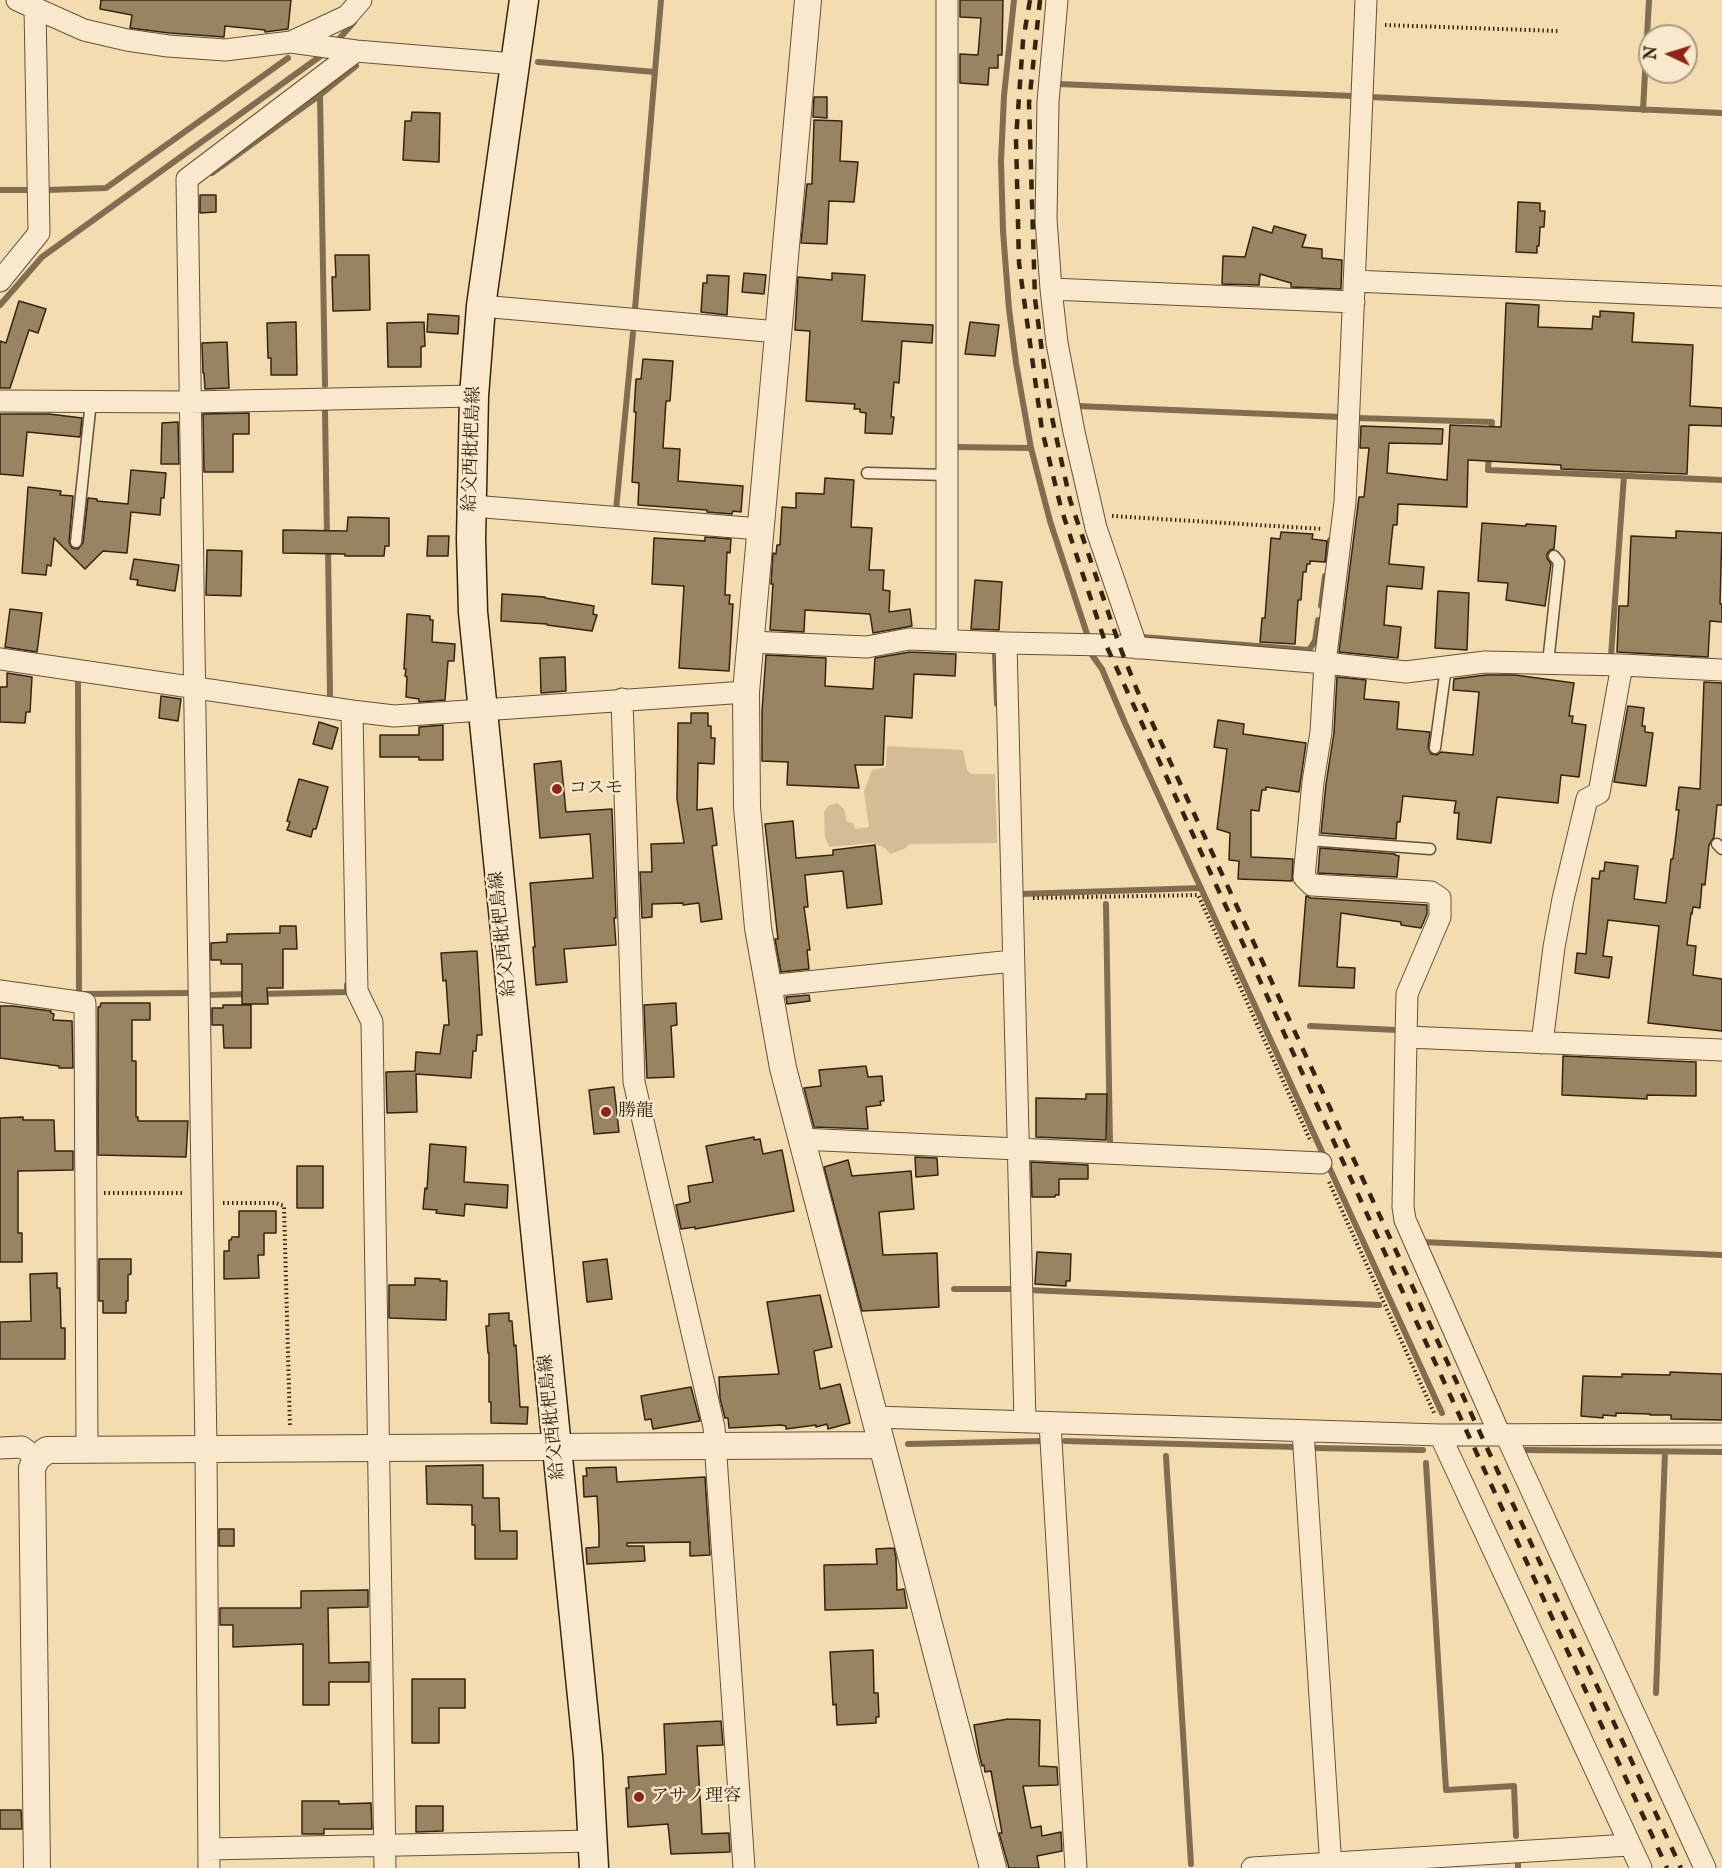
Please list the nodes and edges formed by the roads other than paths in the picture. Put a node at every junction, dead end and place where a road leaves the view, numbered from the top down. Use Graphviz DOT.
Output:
graph roads {
  1 [pos="524,0"];
  2 [pos="808,0"];
  3 [pos="947,0"];
  4 [pos="1057,0"];
  5 [pos="1366,0"];
  6 [pos="352,5"];
  7 [pos="37,6"];
  8 [pos="291,42"];
  9 [pos="356,51"];
  10 [pos="515,64"];
  11 [pos="0,281"];
  12 [pos="1354,281"];
  13 [pos="1051,289"];
  14 [pos="1722,297"];
  15 [pos="1354,302"];
  16 [pos="481,306"];
  17 [pos="778,332"];
  18 [pos="474,396"];
  19 [pos="0,401"];
  20 [pos="91,401"];
  21 [pos="189,402"];
  22 [pos="867,473"];
  23 [pos="947,475"];
  24 [pos="471,506"];
  25 [pos="760,529"];
  26 [pos="76,542"];
  27 [pos="1554,556"];
  28 [pos="947,640"];
  29 [pos="750,642"];
  30 [pos="1006,644"];
  31 [pos="1137,648"];
  32 [pos="0,659"];
  33 [pos="1324,663"];
  34 [pos="1548,663"];
  35 [pos="1622,665"];
  36 [pos="1446,667"];
  37 [pos="1722,670"];
  38 [pos="194,688"];
  39 [pos="746,692"];
  40 [pos="621,699"];
  41 [pos="352,711"];
  42 [pos="482,711"];
  43 [pos="1435,748"];
  44 [pos="1308,840"];
  45 [pos="1430,849"];
  46 [pos="1013,961"];
  47 [pos="767,986"];
  48 [pos="0,991"];
  49 [pos="1406,1037"];
  50 [pos="1542,1043"];
  51 [pos="1722,1050"];
  52 [pos="801,1139"];
  53 [pos="1017,1149"];
  54 [pos="1321,1163"];
  55 [pos="874,1417"];
  56 [pos="1025,1422"];
  57 [pos="1050,1423"];
  58 [pos="1303,1431"];
  59 [pos="1722,1434"];
  60 [pos="1442,1435"];
  61 [pos="1503,1435"];
  62 [pos="880,1445"];
  63 [pos="716,1446"];
  64 [pos="0,1448"];
  65 [pos="378,1448"];
  66 [pos="556,1448"];
  67 [pos="206,1449"];
  68 [pos="87,1450"];
  69 [pos="37,1458"];
  70 [pos="384,1845"];
  71 [pos="1629,1845"];
  72 [pos="594,1854"];
  73 [pos="209,1858"];
  74 [pos="1509,1860"];
  75 [pos="1331,1866"];
  76 [pos="37,1868"];
  77 [pos="385,1868"];
  78 [pos="744,1868"];
  79 [pos="993,1868"];
  80 [pos="1077,1868"];
  81 [pos="1252,1868"];
  82 [pos="1641,1868"];
  83 [pos="1705,1868"];
  1 -- 10 [label="main road, 給父西枇杷島線"];
  2 -- 17 [label="street"];
  3 -- 23 [label="street"];
  4 -- 13 [label="street"];
  5 -- 12 [label="street"];
  6 -- 8 [label="street"];
  7 -- 8 [label="street"];
  7 -- 11 [label="street"];
  8 -- 9 [label="street"];
  9 -- 10 [label="street"];
  9 -- 21 [label="street"];
  10 -- 16 [label="main road, 給父西枇杷島線"];
  12 -- 14 [label="street"];
  12 -- 15 [label="street"];
  13 -- 15 [label="street"];
  13 -- 31 [label="street"];
  15 -- 33 [label="street"];
  16 -- 17 [label="street"];
  16 -- 18 [label="main road, 給父西枇杷島線"];
  17 -- 25 [label="street"];
  18 -- 21 [label="street"];
  18 -- 24 [label="main road, 給父西枇杷島線"];
  19 -- 20 [label="street"];
  20 -- 21 [label="street"];
  20 -- 26 [label="lane"];
  21 -- 38 [label="street"];
  22 -- 23 [label="lane"];
  23 -- 28 [label="street"];
  24 -- 25 [label="street"];
  24 -- 42 [label="main road, 給父西枇杷島線"];
  25 -- 29 [label="street"];
  27 -- 34 [label="lane"];
  28 -- 29 [label="street"];
  28 -- 30 [label="street"];
  29 -- 39 [label="street"];
  30 -- 31 [label="street"];
  30 -- 46 [label="street"];
  31 -- 33 [label="street"];
  32 -- 38 [label="street"];
  33 -- 36 [label="street"];
  33 -- 44 [label="street"];
  34 -- 35 [label="street"];
  34 -- 36 [label="street"];
  35 -- 37 [label="street"];
  35 -- 50 [label="street"];
  36 -- 43 [label="lane"];
  38 -- 41 [label="street"];
  38 -- 67 [label="street"];
  39 -- 40 [label="street"];
  39 -- 47 [label="street"];
  40 -- 42 [label="street"];
  40 -- 63 [label="street"];
  41 -- 42 [label="street"];
  41 -- 65 [label="street"];
  42 -- 66 [label="main road, 給父西枇杷島線"];
  44 -- 45 [label="lane"];
  44 -- 49 [label="street"];
  46 -- 47 [label="street"];
  46 -- 53 [label="street"];
  47 -- 52 [label="street"];
  48 -- 68 [label="street"];
  49 -- 50 [label="street"];
  49 -- 61 [label="street"];
  50 -- 51 [label="street"];
  52 -- 53 [label="street"];
  52 -- 55 [label="street"];
  53 -- 54 [label="street"];
  53 -- 56 [label="street"];
  55 -- 56 [label="street"];
  55 -- 62 [label="street"];
  56 -- 57 [label="street"];
  57 -- 58 [label="street"];
  57 -- 80 [label="street"];
  58 -- 60 [label="street"];
  58 -- 75 [label="street"];
  59 -- 61 [label="street"];
  60 -- 61 [label="street"];
  60 -- 71 [label="street"];
  61 -- 83 [label="street"];
  62 -- 63 [label="street"];
  62 -- 79 [label="street"];
  63 -- 66 [label="street"];
  63 -- 78 [label="street"];
  64 -- 69 [label="street"];
  65 -- 66 [label="street"];
  65 -- 67 [label="street"];
  65 -- 70 [label="street"];
  66 -- 72 [label="main road, 給父西枇杷島線"];
  67 -- 68 [label="street"];
  67 -- 73 [label="street"];
  68 -- 69 [label="street"];
  69 -- 76 [label="street"];
  70 -- 72 [label="street"];
  70 -- 73 [label="street"];
  70 -- 77 [label="street"];
  71 -- 74 [label="street"];
  71 -- 82 [label="street"];
  74 -- 75 [label="street"];
  75 -- 81 [label="street"];
}
